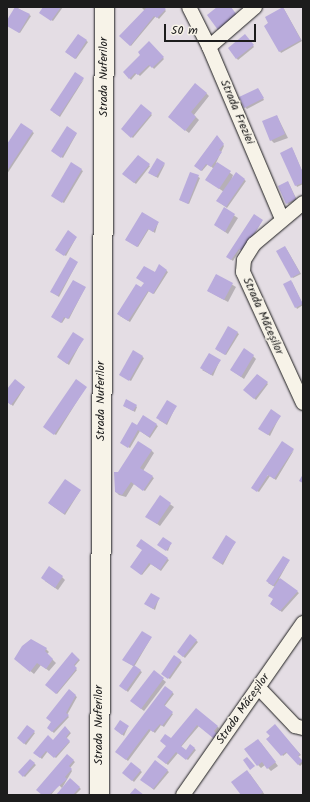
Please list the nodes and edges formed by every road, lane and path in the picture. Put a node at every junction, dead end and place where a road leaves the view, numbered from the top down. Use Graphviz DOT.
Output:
graph roads {
  1 [pos="104,7"];
  2 [pos="189,7"];
  3 [pos="255,7"];
  4 [pos="209,47"];
  5 [pos="303,203"];
  6 [pos="282,218"];
  7 [pos="303,402"];
  8 [pos="303,622"];
  9 [pos="258,687"];
  10 [pos="303,728"];
  11 [pos="99,795"];
  12 [pos="184,795"];
  1 -- 11 [label="main road, Strada Nuferilor"];
  2 -- 4 [label="street, Strada Freziei"];
  3 -- 4 [label="street"];
  4 -- 6 [label="street, Strada Freziei"];
  5 -- 6 [label="street, Strada Măceșilor"];
  6 -- 7 [label="street, Strada Măceșilor"];
  8 -- 9 [label="street, Strada Măceșilor"];
  9 -- 10 [label="street"];
  9 -- 12 [label="street, Strada Măceșilor"];
}
